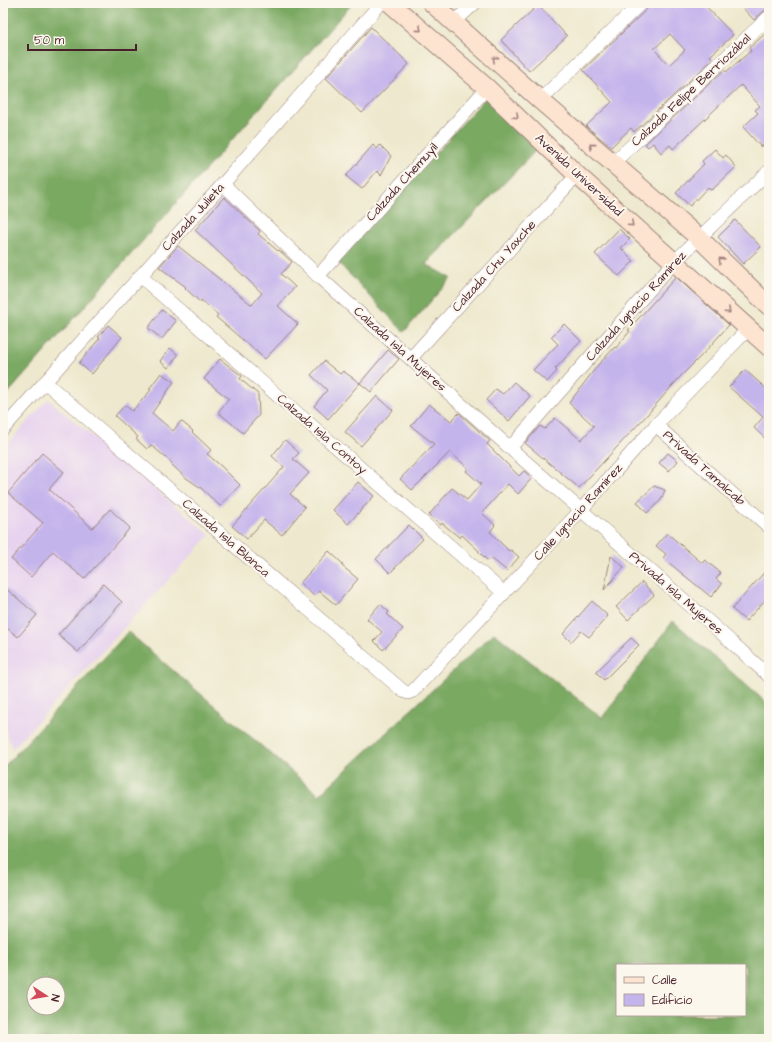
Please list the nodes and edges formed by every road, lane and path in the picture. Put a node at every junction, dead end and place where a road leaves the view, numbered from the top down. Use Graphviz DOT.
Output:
graph roads {
  1 [pos="382,3"];
  2 [pos="390,3"];
  3 [pos="432,3"];
  4 [pos="475,3"];
  5 [pos="641,3"];
  6 [pos="769,17"];
  7 [pos="454,22"];
  8 [pos="487,88"];
  9 [pos="540,100"];
  10 [pos="612,164"];
  11 [pos="769,171"];
  12 [pos="577,175"];
  13 [pos="223,184"];
  14 [pos="699,238"];
  15 [pos="674,262"];
  16 [pos="140,276"];
  17 [pos="318,276"];
  18 [pos="769,306"];
  19 [pos="748,329"];
  20 [pos="769,347"];
  21 [pos="411,358"];
  22 [pos="45,382"];
  23 [pos="656,424"];
  24 [pos="3,429"];
  25 [pos="510,448"];
  26 [pos="582,510"];
  27 [pos="769,527"];
  28 [pos="504,593"];
  29 [pos="769,676"];
  30 [pos="408,693"];
  1 -- 13 [label="street, Calzada Julieta"];
  2 -- 8 [label="main road, Avenida Universidad, one-way"];
  3 -- 7 [label="main road"];
  4 -- 7 [label="street"];
  5 -- 9 [label="street"];
  6 -- 10 [label="street, Calzada Felipe Berriozábal"];
  9 -- 7 [label="main road, one-way"];
  8 -- 12 [label="main road, Avenida Universidad, one-way"];
  8 -- 17 [label="street, Calzada Chemuyil"];
  10 -- 9 [label="main road, one-way"];
  10 -- 14 [label="main road"];
  11 -- 14 [label="street, Calzada Ignacio Ramírez"];
  12 -- 15 [label="main road, Avenida Universidad, one-way"];
  12 -- 21 [label="street, Calzada Chu Yaxche"];
  13 -- 16 [label="street, Calzada Julieta"];
  13 -- 17 [label="street, Calzada Isla Mujeres"];
  14 -- 15 [label="street, Calzada Ignacio Ramírez"];
  18 -- 14 [label="main road, one-way"];
  15 -- 19 [label="main road, Avenida Universidad, one-way"];
  15 -- 25 [label="street, Calzada Ignacio Ramírez"];
  16 -- 22 [label="street, Calzada Julieta"];
  16 -- 28 [label="street, Calzada Isla Contoy"];
  17 -- 21 [label="street, Calzada Isla Mujeres"];
  19 -- 20 [label="main road, Avenida Universidad"];
  19 -- 23 [label="street, Calle Ignacio Ramirez"];
  21 -- 25 [label="street, Calzada Isla Mujeres"];
  22 -- 24 [label="street, Calzada Julieta"];
  22 -- 30 [label="street, Calzada Isla Blanca"];
  23 -- 26 [label="street, Calle Ignacio Ramirez"];
  23 -- 27 [label="street, Privada Tamalcab"];
  25 -- 26 [label="street, Calzada Isla Mujeres"];
  26 -- 28 [label="street, Calle Ignacio Ramirez"];
  26 -- 29 [label="street, Privada Isla Mujeres"];
  28 -- 30 [label="street, Calle Ignacio Ramirez"];
}
